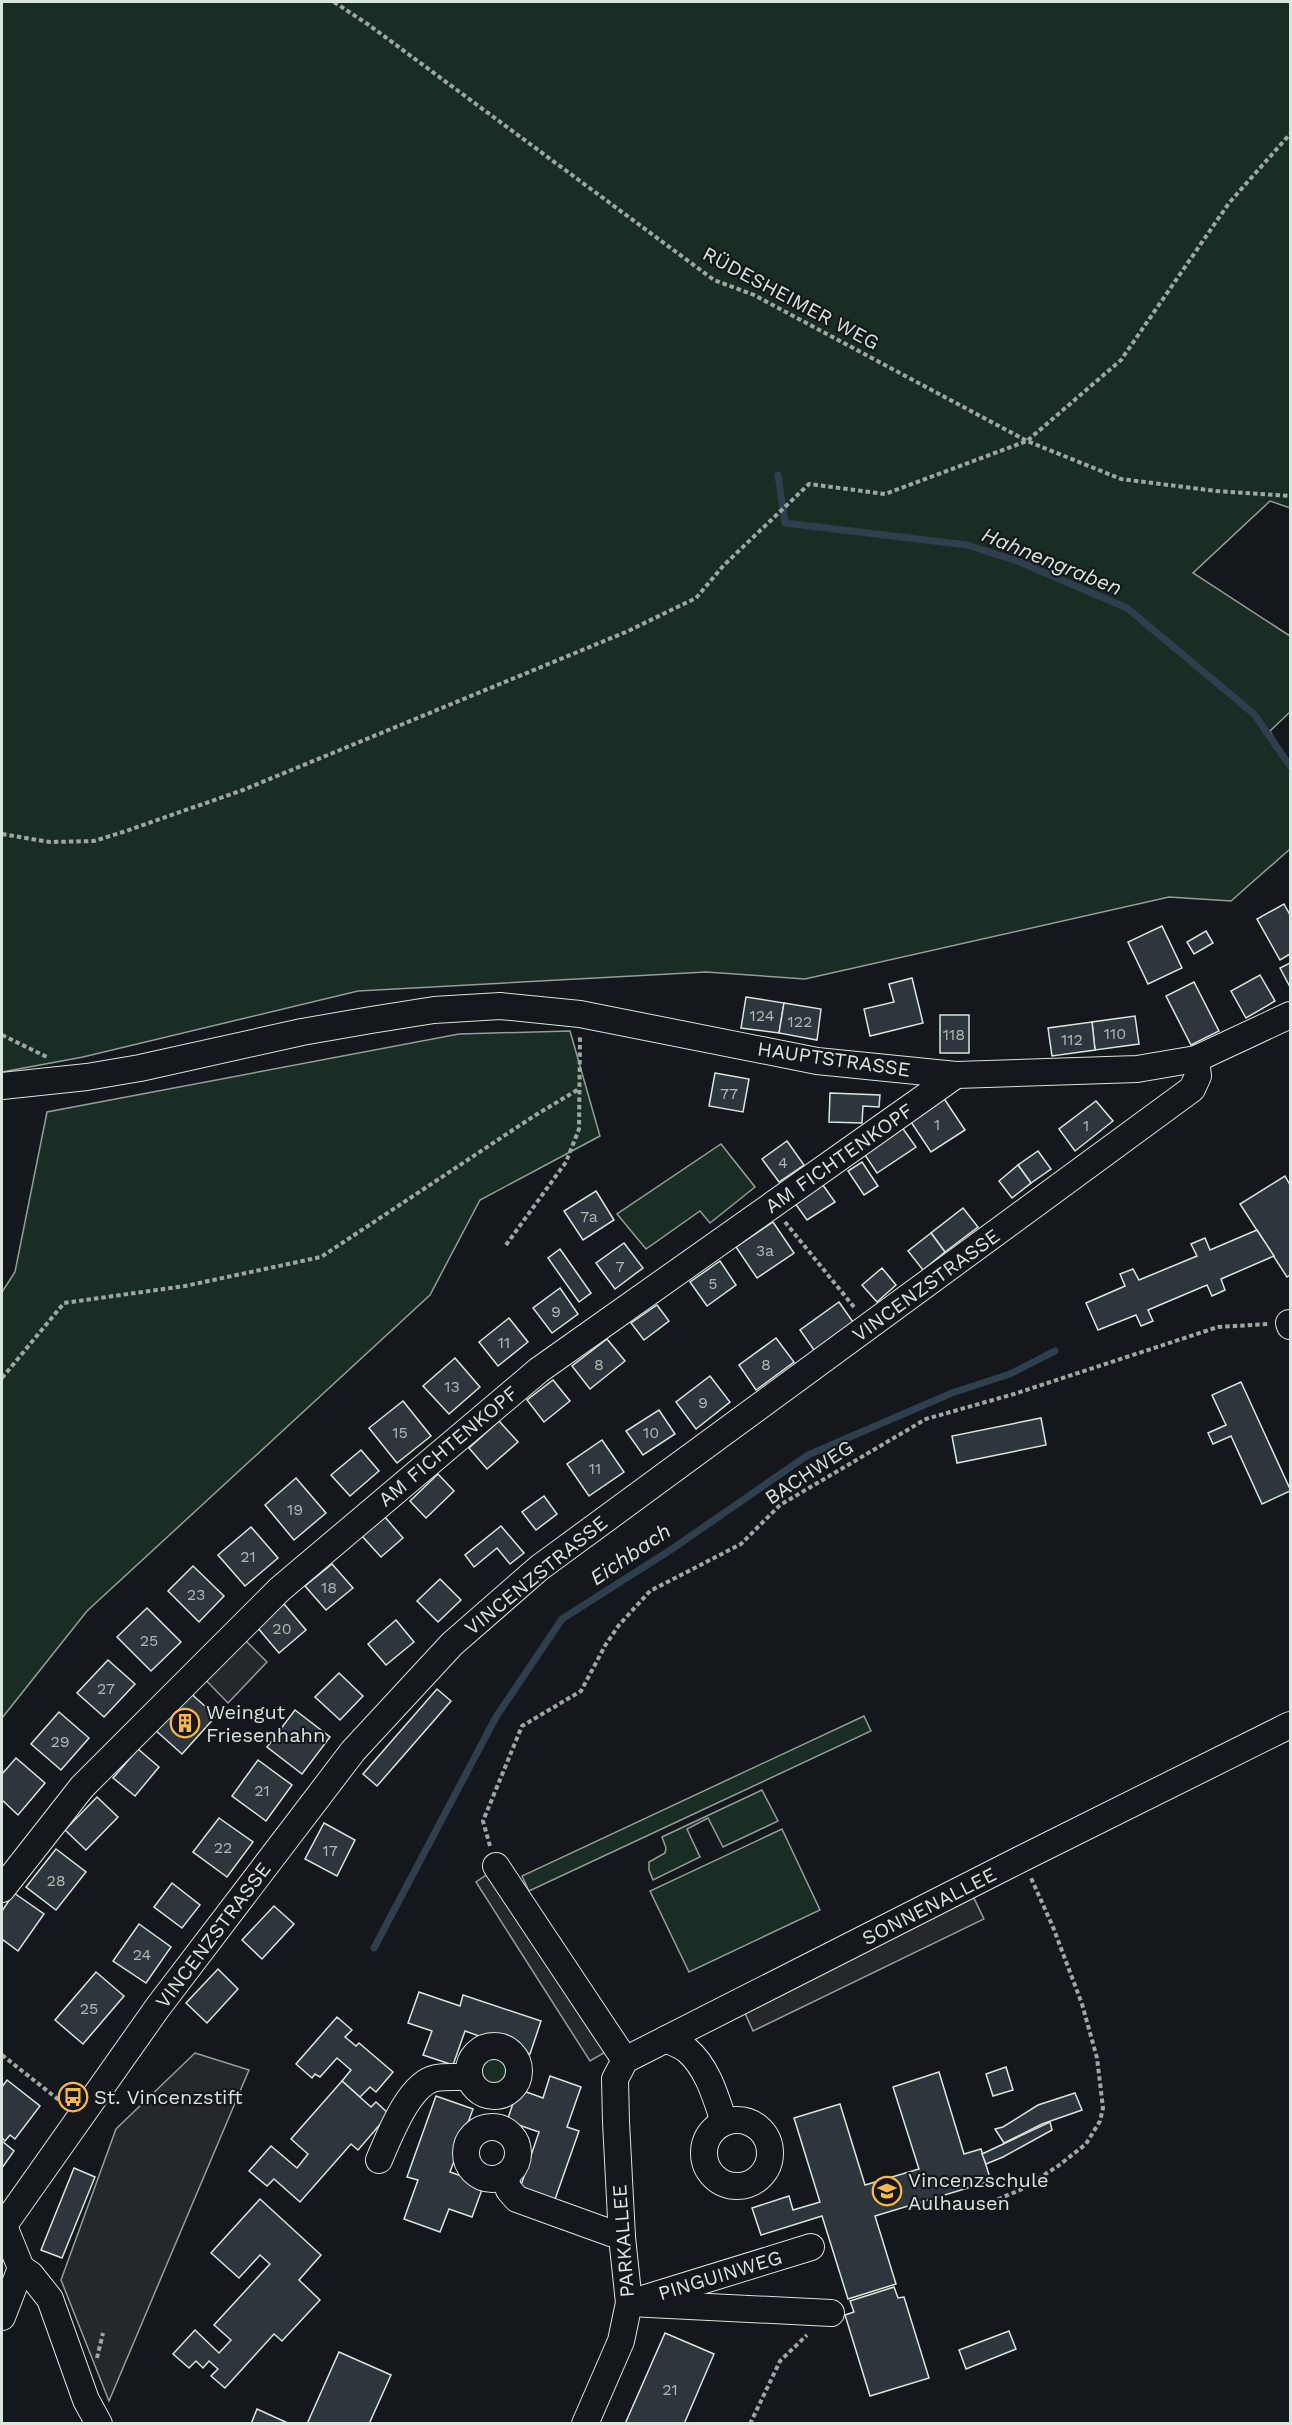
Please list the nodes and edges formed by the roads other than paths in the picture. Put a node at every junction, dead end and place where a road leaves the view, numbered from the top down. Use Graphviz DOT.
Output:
graph roads {
  1 [pos="1290,1015"];
  2 [pos="1196,1059"];
  3 [pos="956,1075"];
  4 [pos="2,1086"];
  5 [pos="1290,1725"];
  6 [pos="496,1866"];
  7 [pos="2,1889"];
  8 [pos="666,2039"];
  9 [pos="625,2060"];
  10 [pos="469,2076"];
  11 [pos="490,2096"];
  12 [pos="724,2122"];
  13 [pos="483,2129"];
  14 [pos="379,2160"];
  15 [pos="504,2176"];
  16 [pos="3,2227"];
  17 [pos="622,2237"];
  18 [pos="811,2247"];
  19 [pos="21,2268"];
  20 [pos="629,2303"];
  21 [pos="831,2313"];
  22 [pos="2,2317"];
  23 [pos="99,2424"];
  24 [pos="585,2424"];
  1 -- 2 [label="street, HAUPTSTRASSE"];
  2 -- 3 [label="street, HAUPTSTRASSE"];
  2 -- 16 [label="street, VINCENZSTRASSE"];
  3 -- 4 [label="street, HAUPTSTRASSE"];
  3 -- 7 [label="street, AM FICHTENKOPF"];
  5 -- 8 [label="street, SONNENALLEE"];
  6 -- 9 [label="street"];
  8 -- 9 [label="street, SONNENALLEE"];
  8 -- 12 [label="street"];
  9 -- 17 [label="street, PARKALLEE"];
  10 -- 11 [label="street"];
  10 -- 11 [label="street"];
  10 -- 14 [label="street"];
  11 -- 13 [label="street"];
  13 -- 15 [label="street"];
  13 -- 15 [label="street"];
  15 -- 17 [label="street"];
  16 -- 19 [label="street"];
  17 -- 20 [label="street, PARKALLEE"];
  18 -- 20 [label="street, PINGUINWEG"];
  19 -- 22 [label="street"];
  19 -- 23 [label="street"];
  20 -- 21 [label="street"];
  20 -- 24 [label="street, PARKALLEE"];
}
